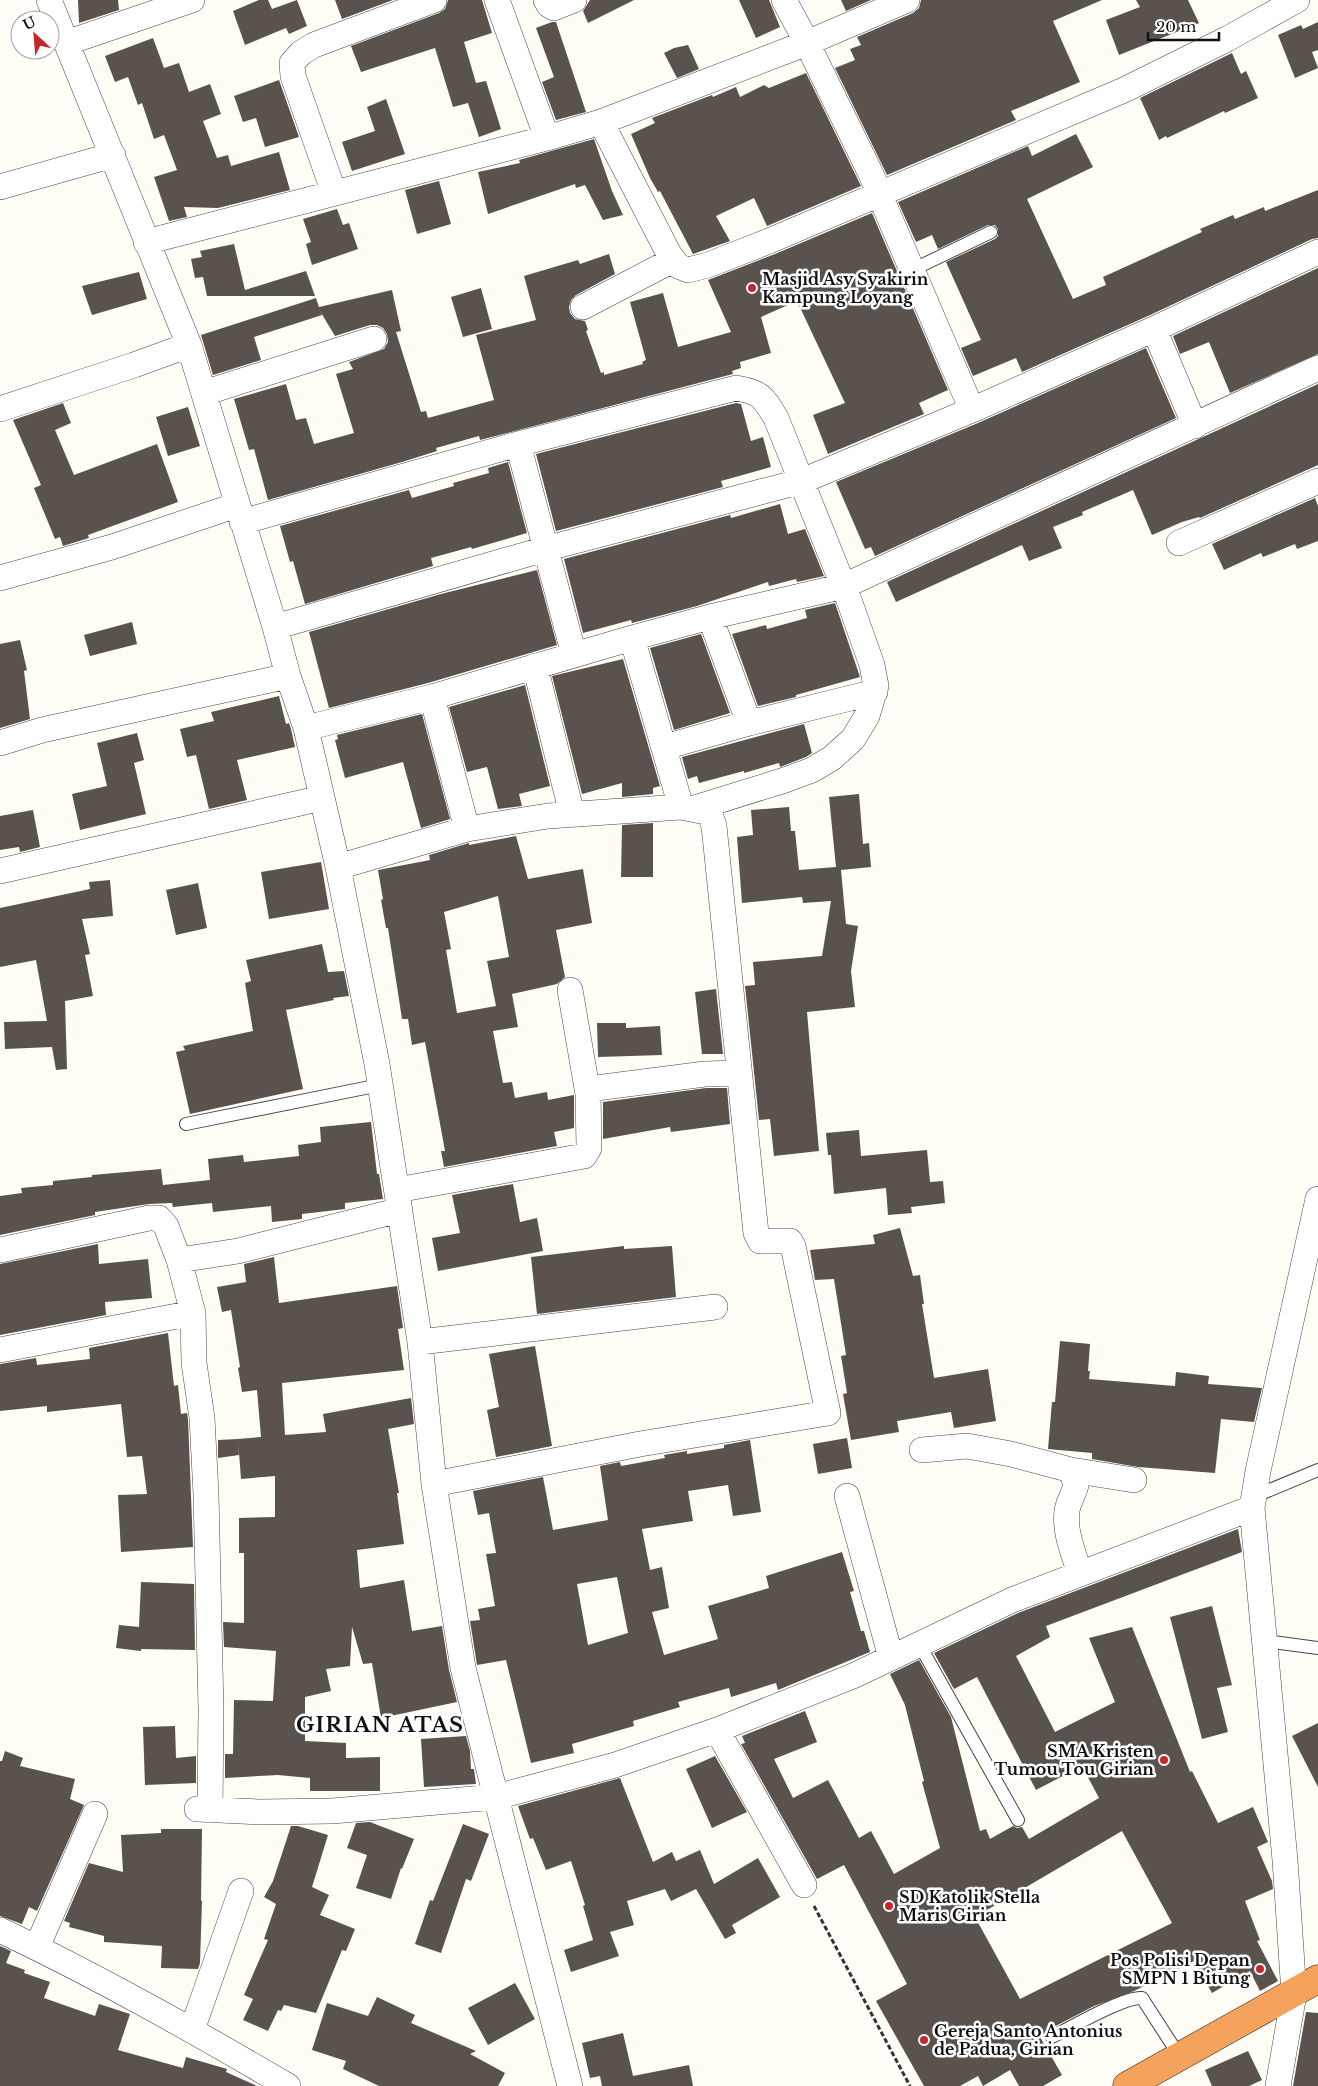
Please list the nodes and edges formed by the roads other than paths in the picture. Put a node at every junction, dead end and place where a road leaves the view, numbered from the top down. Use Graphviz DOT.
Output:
graph roads {
  1 [pos="49,0"];
  2 [pos="192,0"];
  3 [pos="434,0"];
  4 [pos="497,0"];
  5 [pos="546,0"];
  6 [pos="574,0"];
  7 [pos="784,0"];
  8 [pos="906,0"];
  9 [pos="1297,0"];
  10 [pos="66,43"];
  11 [pos="807,43"];
  12 [pos="602,122"];
  13 [pos="547,138"];
  14 [pos="112,155"];
  15 [pos="0,187"];
  16 [pos="334,193"];
  17 [pos="879,194"];
  18 [pos="991,232"];
  19 [pos="146,242"];
  20 [pos="1318,252"];
  21 [pos="673,260"];
  22 [pos="912,270"];
  23 [pos="583,307"];
  24 [pos="1154,329"];
  25 [pos="374,339"];
  26 [pos="189,345"];
  27 [pos="1318,368"];
  28 [pos="204,392"];
  29 [pos="0,409"];
  30 [pos="972,410"];
  31 [pos="1195,426"];
  32 [pos="518,444"];
  33 [pos="802,481"];
  34 [pos="1318,481"];
  35 [pos="239,514"];
  36 [pos="1179,544"];
  37 [pos="545,549"];
  38 [pos="0,578"];
  39 [pos="844,586"];
  40 [pos="710,617"];
  41 [pos="275,627"];
  42 [pos="632,638"];
  43 [pos="574,655"];
  44 [pos="535,666"];
  45 [pos="288,676"];
  46 [pos="875,692"];
  47 [pos="432,697"];
  48 [pos="749,723"];
  49 [pos="306,728"];
  50 [pos="0,743"];
  51 [pos="665,747"];
  52 [pos="322,798"];
  53 [pos="688,807"];
  54 [pos="572,814"];
  55 [pos="467,829"];
  56 [pos="338,866"];
  57 [pos="0,871"];
  58 [pos="570,990"];
  59 [pos="738,1073"];
  60 [pos="380,1084"];
  61 [pos="588,1094"];
  62 [pos="186,1124"];
  63 [pos="1318,1199"];
  64 [pos="399,1200"];
  65 [pos="0,1250"];
  66 [pos="179,1260"];
  67 [pos="715,1307"];
  68 [pos="193,1313"];
  69 [pos="420,1342"];
  70 [pos="0,1350"];
  71 [pos="922,1450"];
  72 [pos="1071,1470"];
  73 [pos="1318,1470"];
  74 [pos="1134,1480"];
  75 [pos="434,1484"];
  76 [pos="847,1496"];
  77 [pos="1252,1502"];
  78 [pos="1080,1574"];
  79 [pos="1265,1641"];
  80 [pos="919,1644"];
  81 [pos="1318,1648"];
  82 [pos="890,1658"];
  83 [pos="717,1730"];
  84 [pos="496,1797"];
  85 [pos="95,1814"];
  86 [pos="1018,1820"];
  87 [pos="804,1885"];
  88 [pos="241,1891"];
  89 [pos="0,1930"];
  90 [pos="36,1947"];
  91 [pos="1318,1979"];
  92 [pos="1294,1994"];
  93 [pos="192,2030"];
  94 [pos="1052,2037"];
  95 [pos="1180,2057"];
  96 [pos="1143,2082"];
  97 [pos="288,2086"];
  98 [pos="570,2086"];
  99 [pos="1278,2086"];
  1 -- 10 [label="street"];
  2 -- 10 [label="street"];
  3 -- 16 [label="street"];
  4 -- 13 [label="street"];
  5 -- 6 [label="street"];
  7 -- 11 [label="street"];
  8 -- 11 [label="street"];
  9 -- 17 [label="street"];
  10 -- 14 [label="street"];
  11 -- 12 [label="street"];
  11 -- 17 [label="street"];
  12 -- 13 [label="street"];
  12 -- 21 [label="street"];
  13 -- 16 [label="street"];
  14 -- 15 [label="street"];
  14 -- 19 [label="street"];
  16 -- 19 [label="street"];
  17 -- 21 [label="street"];
  17 -- 22 [label="street"];
  18 -- 22 [label="lane"];
  19 -- 26 [label="street"];
  20 -- 24 [label="street"];
  21 -- 23 [label="street"];
  22 -- 30 [label="street"];
  24 -- 30 [label="street"];
  24 -- 31 [label="street"];
  25 -- 28 [label="street"];
  26 -- 28 [label="street"];
  26 -- 29 [label="street"];
  27 -- 31 [label="street"];
  28 -- 35 [label="street"];
  30 -- 33 [label="street"];
  31 -- 39 [label="street"];
  32 -- 33 [label="street"];
  32 -- 35 [label="street"];
  32 -- 37 [label="street"];
  33 -- 37 [label="street"];
  33 -- 39 [label="street"];
  34 -- 36 [label="street"];
  35 -- 38 [label="street"];
  35 -- 41 [label="street"];
  37 -- 41 [label="street"];
  37 -- 43 [label="street"];
  39 -- 40 [label="street"];
  39 -- 46 [label="street"];
  40 -- 42 [label="street"];
  40 -- 48 [label="street"];
  41 -- 45 [label="street"];
  42 -- 43 [label="street"];
  42 -- 51 [label="street"];
  43 -- 44 [label="street"];
  44 -- 47 [label="street"];
  44 -- 54 [label="street"];
  45 -- 49 [label="street"];
  45 -- 50 [label="street"];
  46 -- 48 [label="street"];
  46 -- 53 [label="street"];
  47 -- 49 [label="street"];
  47 -- 55 [label="street"];
  48 -- 51 [label="street"];
  49 -- 52 [label="street"];
  51 -- 53 [label="street"];
  52 -- 56 [label="street"];
  52 -- 57 [label="street"];
  53 -- 54 [label="street"];
  53 -- 59 [label="street"];
  54 -- 55 [label="street"];
  55 -- 56 [label="street"];
  56 -- 60 [label="street"];
  58 -- 61 [label="street"];
  59 -- 61 [label="street"];
  59 -- 75 [label="street"];
  60 -- 62 [label="lane"];
  60 -- 64 [label="street"];
  61 -- 64 [label="street"];
  63 -- 77 [label="street"];
  64 -- 66 [label="street"];
  64 -- 69 [label="street"];
  65 -- 66 [label="street"];
  66 -- 68 [label="street"];
  67 -- 69 [label="street"];
  68 -- 70 [label="street"];
  68 -- 84 [label="street"];
  69 -- 75 [label="street"];
  71 -- 72 [label="street"];
  72 -- 74 [label="street"];
  72 -- 78 [label="street"];
  73 -- 77 [label="lane"];
  75 -- 84 [label="street"];
  76 -- 82 [label="street"];
  77 -- 78 [label="street"];
  77 -- 79 [label="street"];
  78 -- 80 [label="street"];
  79 -- 81 [label="lane"];
  79 -- 92 [label="street"];
  80 -- 82 [label="street"];
  80 -- 86 [label="lane"];
  82 -- 83 [label="street"];
  83 -- 84 [label="street"];
  83 -- 87 [label="street"];
  84 -- 98 [label="street"];
  85 -- 90 [label="street"];
  88 -- 93 [label="street"];
  89 -- 90 [label="street"];
  90 -- 93 [label="street"];
  91 -- 92 [label="highway"];
  92 -- 95 [label="highway"];
  92 -- 99 [label="street"];
  93 -- 97 [label="street"];
  94 -- 95 [label="lane"];
  95 -- 96 [label="highway"];
}
